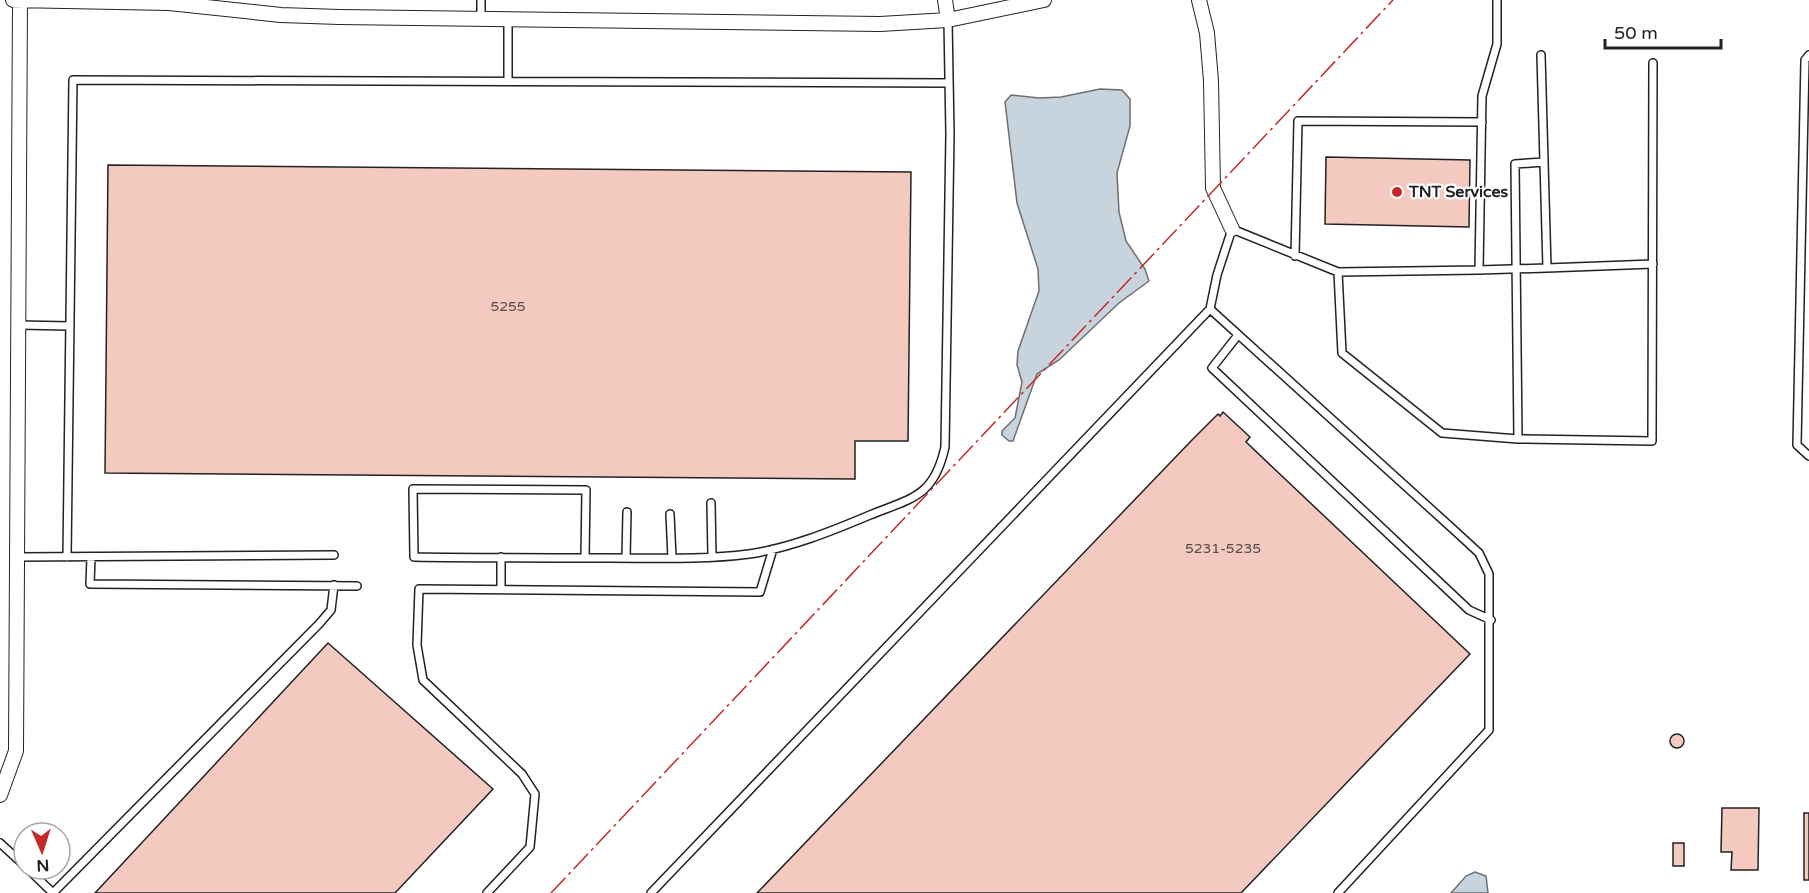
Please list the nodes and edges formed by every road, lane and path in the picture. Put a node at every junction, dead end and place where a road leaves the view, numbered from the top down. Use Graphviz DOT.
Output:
graph roads {
  1 [pos="13,0"];
  2 [pos="20,0"];
  3 [pos="481,0"];
  4 [pos="945,0"];
  5 [pos="1044,0"];
  6 [pos="1199,0"];
  7 [pos="1497,0"];
  8 [pos="481,18"];
  9 [pos="508,18"];
  10 [pos="948,20"];
  11 [pos="1541,55"];
  12 [pos="1809,55"];
  13 [pos="1653,63"];
  14 [pos="508,81"];
  15 [pos="949,83"];
  16 [pos="1482,122"];
  17 [pos="1544,162"];
  18 [pos="1233,230"];
  19 [pos="1295,256"];
  20 [pos="1653,264"];
  21 [pos="1547,268"];
  22 [pos="1479,270"];
  23 [pos="1516,270"];
  24 [pos="1338,272"];
  25 [pos="1210,309"];
  26 [pos="19,325"];
  27 [pos="70,326"];
  28 [pos="1238,335"];
  29 [pos="1518,439"];
  30 [pos="1809,456"];
  31 [pos="711,503"];
  32 [pos="627,512"];
  33 [pos="670,514"];
  34 [pos="772,549"];
  35 [pos="334,555"];
  36 [pos="18,557"];
  37 [pos="67,557"];
  38 [pos="91,557"];
  39 [pos="501,557"];
  40 [pos="712,557"];
  41 [pos="585,558"];
  42 [pos="626,558"];
  43 [pos="672,558"];
  44 [pos="334,585"];
  45 [pos="357,586"];
  46 [pos="501,588"];
  47 [pos="1491,620"];
  48 [pos="0,795"];
  49 [pos="0,843"];
  50 [pos="12,854"];
  51 [pos="41,881"];
  52 [pos="53,892"];
  53 [pos="487,893"];
  54 [pos="651,893"];
  55 [pos="1338,893"];
  1 -- 2 [label="street"];
  2 -- 8 [label="street"];
  2 -- 26 [label="street"];
  3 -- 8 [label="lane"];
  4 -- 10 [label="street"];
  5 -- 10 [label="street"];
  6 -- 18 [label="street"];
  7 -- 16 [label="lane"];
  8 -- 9 [label="street"];
  9 -- 10 [label="street"];
  9 -- 14 [label="lane"];
  10 -- 15 [label="lane"];
  11 -- 17 [label="lane"];
  12 -- 30 [label="lane"];
  13 -- 20 [label="lane"];
  14 -- 15 [label="lane"];
  14 -- 27 [label="lane"];
  15 -- 34 [label="lane"];
  16 -- 19 [label="lane"];
  16 -- 22 [label="lane"];
  17 -- 21 [label="lane"];
  17 -- 23 [label="lane"];
  18 -- 19 [label="lane"];
  18 -- 25 [label="lane"];
  19 -- 24 [label="lane"];
  20 -- 21 [label="lane"];
  20 -- 29 [label="lane"];
  21 -- 23 [label="lane"];
  22 -- 23 [label="lane"];
  22 -- 24 [label="lane"];
  23 -- 29 [label="lane"];
  24 -- 29 [label="lane"];
  25 -- 28 [label="lane"];
  25 -- 54 [label="lane"];
  26 -- 27 [label="lane"];
  26 -- 36 [label="street"];
  27 -- 37 [label="lane"];
  28 -- 47 [label="lane"];
  28 -- 47 [label="lane"];
  31 -- 40 [label="lane"];
  32 -- 42 [label="lane"];
  33 -- 43 [label="lane"];
  34 -- 40 [label="lane"];
  34 -- 46 [label="lane"];
  35 -- 38 [label="lane"];
  36 -- 37 [label="lane"];
  36 -- 48 [label="street"];
  37 -- 38 [label="lane"];
  38 -- 44 [label="lane"];
  39 -- 41 [label="lane"];
  39 -- 41 [label="lane"];
  39 -- 46 [label="lane"];
  40 -- 43 [label="lane"];
  41 -- 42 [label="lane"];
  42 -- 43 [label="lane"];
  44 -- 45 [label="lane"];
  44 -- 52 [label="lane"];
  46 -- 53 [label="lane"];
  47 -- 55 [label="lane"];
  49 -- 50 [label="lane"];
  51 -- 52 [label="lane"];
}
